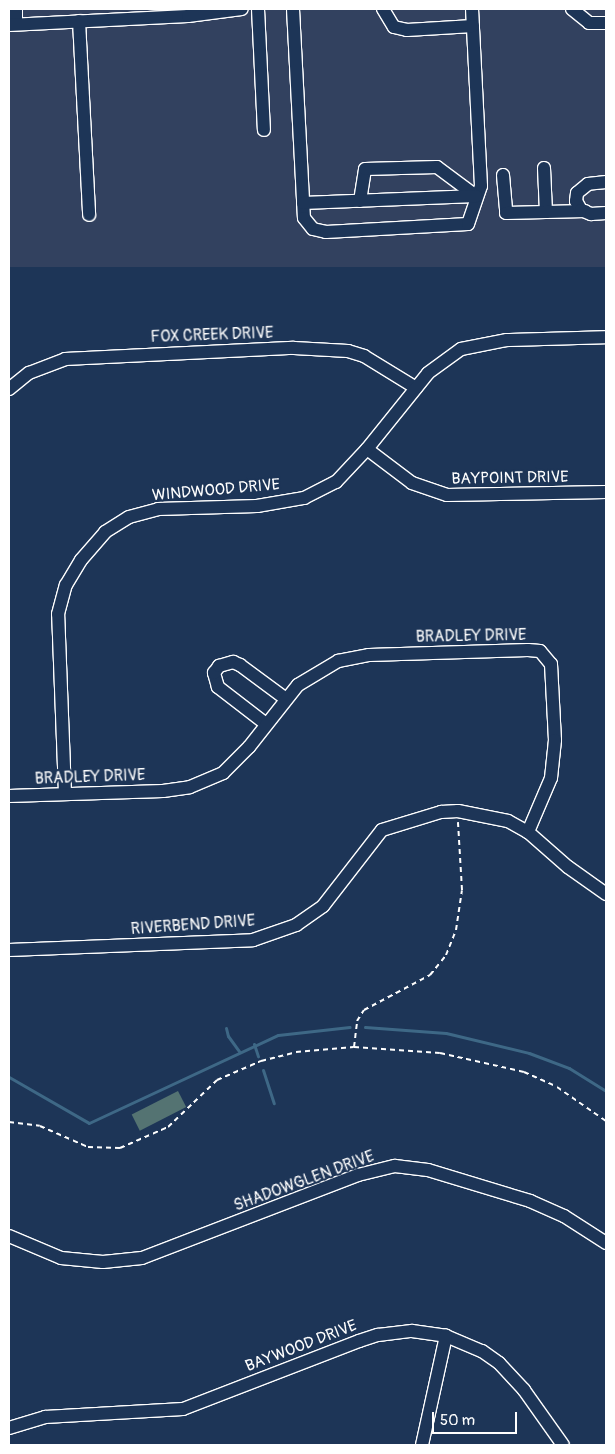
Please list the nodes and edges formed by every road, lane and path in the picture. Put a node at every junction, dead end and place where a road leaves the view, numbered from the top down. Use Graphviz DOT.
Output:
graph roads {
  1 [pos="16,9"];
  2 [pos="242,9"];
  3 [pos="258,9"];
  4 [pos="293,9"];
  5 [pos="383,9"];
  6 [pos="472,9"];
  7 [pos="572,9"];
  8 [pos="85,17"];
  9 [pos="606,23"];
  10 [pos="13,25"];
  11 [pos="473,26"];
  12 [pos="264,130"];
  13 [pos="544,168"];
  14 [pos="503,175"];
  15 [pos="606,182"];
  16 [pos="476,196"];
  17 [pos="360,201"];
  18 [pos="303,203"];
  19 [pos="585,211"];
  20 [pos="546,212"];
  21 [pos="606,213"];
  22 [pos="89,215"];
  23 [pos="606,336"];
  24 [pos="416,388"];
  25 [pos="9,389"];
  26 [pos="368,450"];
  27 [pos="606,492"];
  28 [pos="286,699"];
  29 [pos="266,724"];
  30 [pos="65,793"];
  31 [pos="9,796"];
  32 [pos="458,811"];
  33 [pos="528,832"];
  34 [pos="606,894"];
  35 [pos="9,950"];
  36 [pos="354,1047"];
  37 [pos="606,1121"];
  38 [pos="9,1122"];
  39 [pos="9,1236"];
  40 [pos="606,1243"];
  41 [pos="446,1336"];
  42 [pos="9,1428"];
  43 [pos="422,1445"];
  44 [pos="563,1445"];
  1 -- 10 [label="street"];
  2 -- 8 [label="street"];
  3 -- 12 [label="street"];
  4 -- 18 [label="street"];
  5 -- 11 [label="street"];
  6 -- 11 [label="street"];
  7 -- 9 [label="street"];
  8 -- 10 [label="street"];
  8 -- 22 [label="street"];
  11 -- 16 [label="street"];
  13 -- 20 [label="street"];
  14 -- 20 [label="street"];
  15 -- 19 [label="street"];
  16 -- 17 [label="street"];
  16 -- 17 [label="street"];
  16 -- 18 [label="street"];
  17 -- 18 [label="street"];
  19 -- 20 [label="street"];
  19 -- 21 [label="street"];
  23 -- 24 [label="street, WINDWOOD DRIVE"];
  24 -- 25 [label="street, FOX CREEK DRIVE"];
  24 -- 26 [label="street, WINDWOOD DRIVE"];
  26 -- 27 [label="street, BAYPOINT DRIVE"];
  26 -- 30 [label="street, WINDWOOD DRIVE"];
  28 -- 29 [label="street, BRADLEY DRIVE"];
  28 -- 29 [label="street"];
  28 -- 33 [label="street, BRADLEY DRIVE"];
  29 -- 30 [label="street, BRADLEY DRIVE"];
  30 -- 31 [label="street, BRADLEY DRIVE"];
  32 -- 33 [label="street, RIVERBEND DRIVE"];
  32 -- 35 [label="street, RIVERBEND DRIVE"];
  32 -- 36 [label="path"];
  33 -- 34 [label="street, RIVERBEND DRIVE"];
  36 -- 37 [label="path"];
  36 -- 38 [label="path"];
  39 -- 40 [label="street, SHADOWGLEN DRIVE"];
  41 -- 42 [label="street, BAYWOOD DRIVE"];
  41 -- 43 [label="street"];
  41 -- 44 [label="street, BAYWOOD DRIVE"];
}
